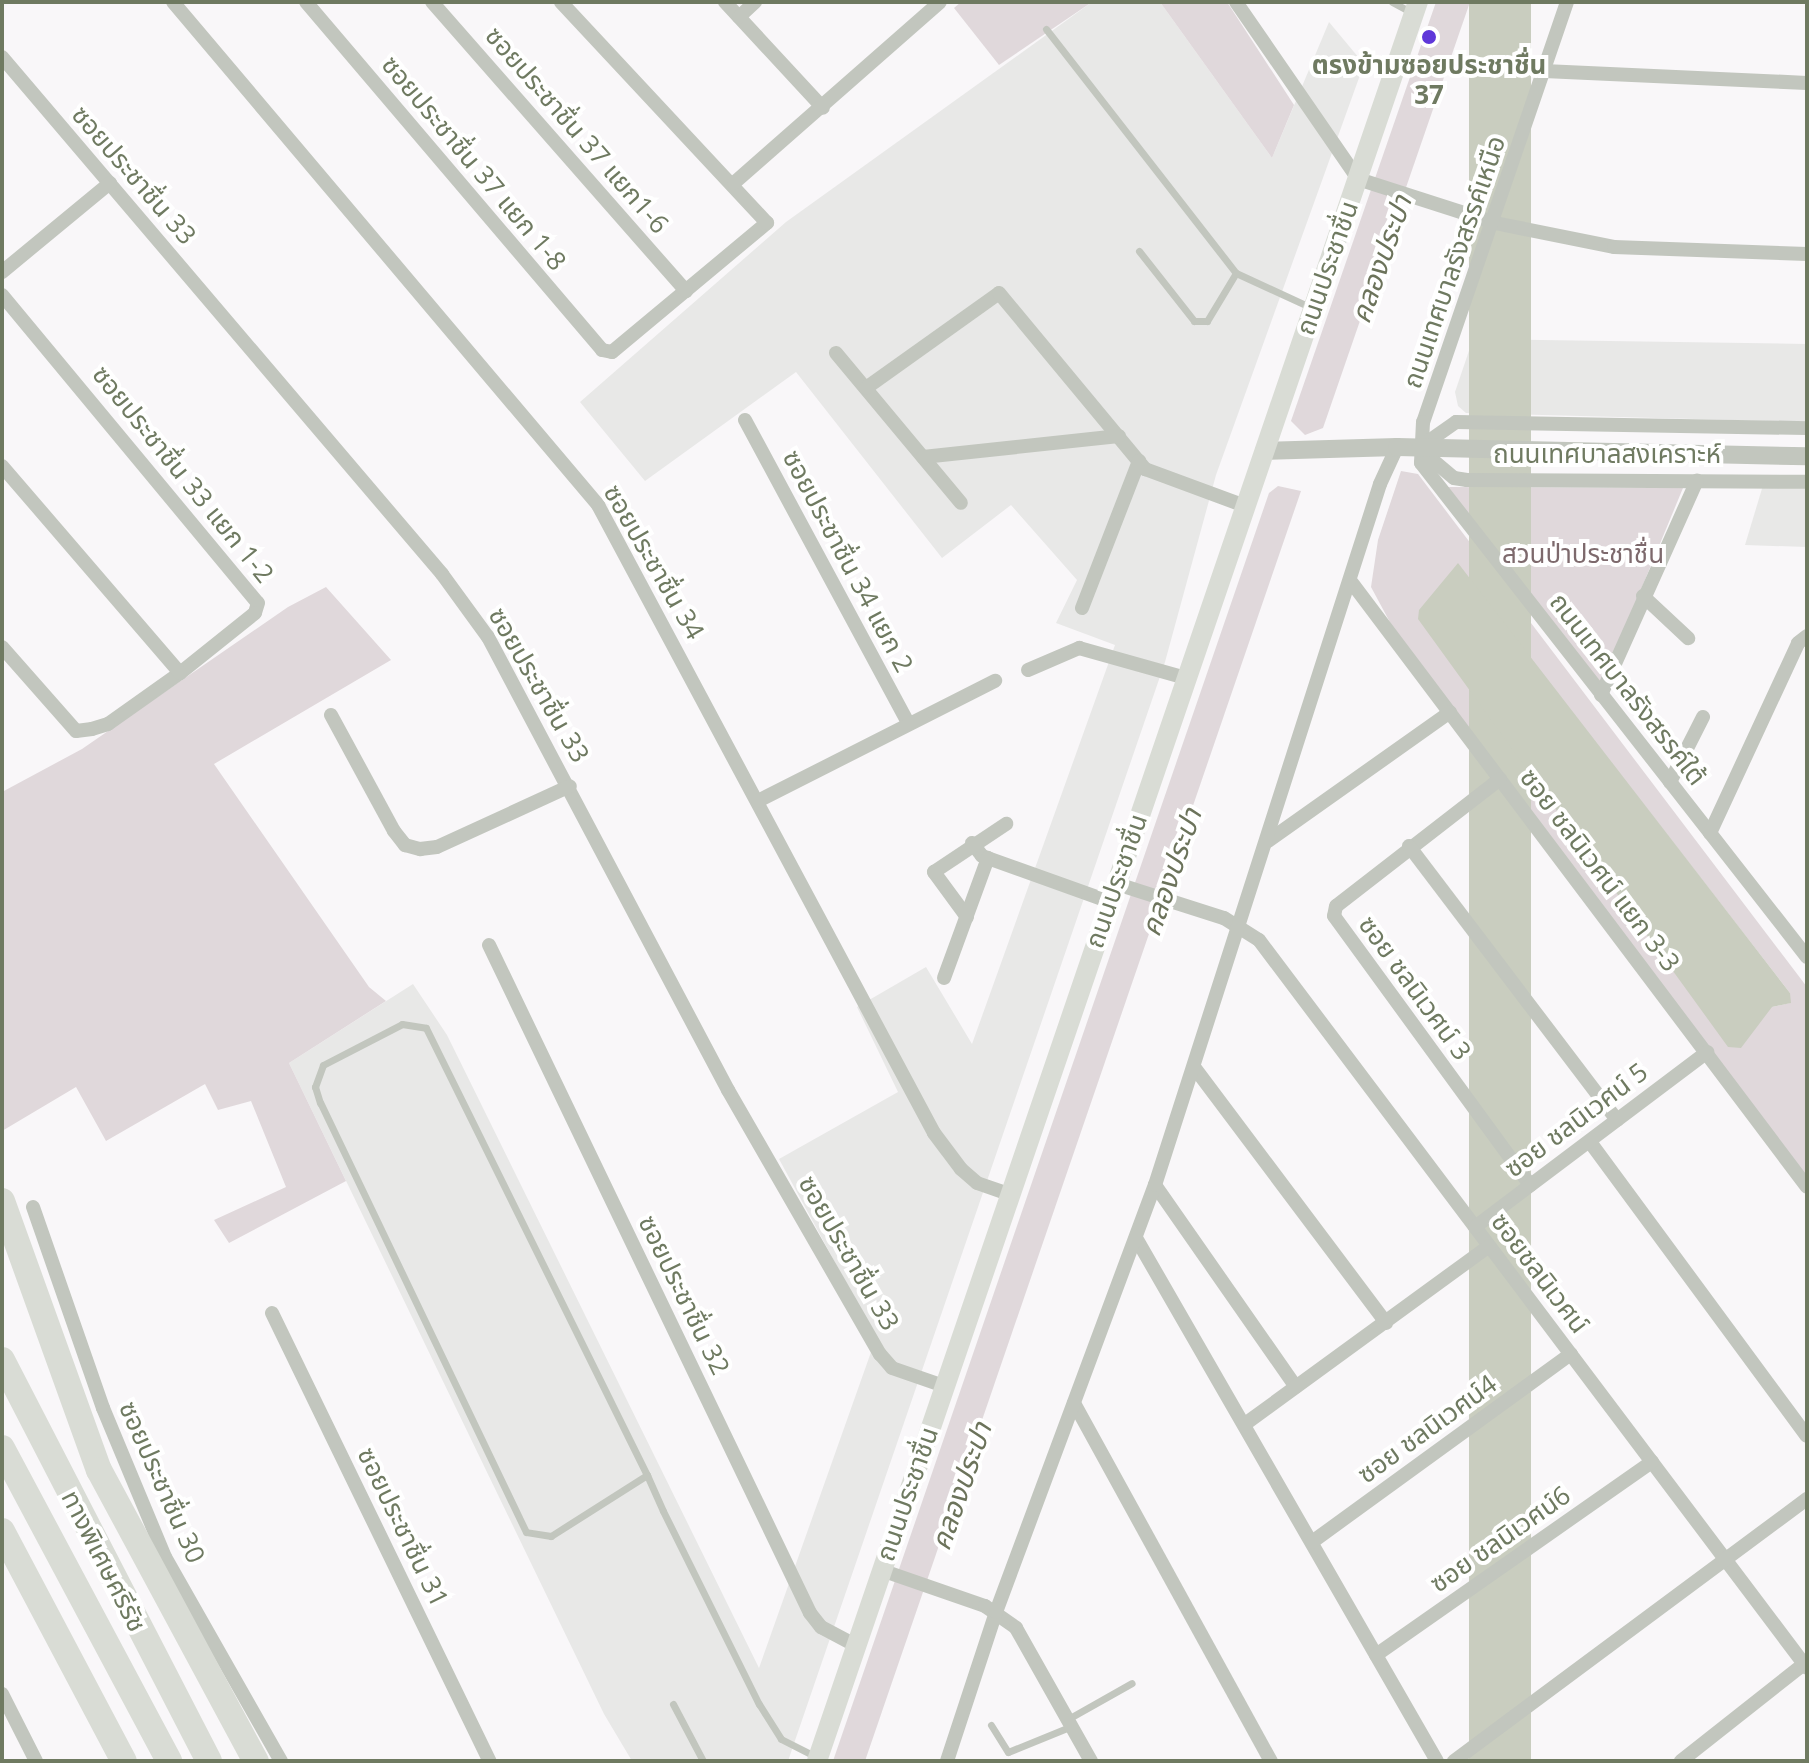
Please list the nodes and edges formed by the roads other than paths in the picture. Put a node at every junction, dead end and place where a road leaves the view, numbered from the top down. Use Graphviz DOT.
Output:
graph roads {
  1 [pos="173,2"];
  2 [pos="306,2"];
  3 [pos="432,2"];
  4 [pos="561,2"];
  5 [pos="725,2"];
  6 [pos="755,2"];
  7 [pos="940,2"];
  8 [pos="1236,2"];
  9 [pos="1392,2"];
  10 [pos="1567,2"];
  11 [pos="1416,8"];
  12 [pos="739,17"];
  13 [pos="1046,29"];
  14 [pos="2,57"];
  15 [pos="1544,71"];
  16 [pos="1807,83"];
  17 [pos="823,108"];
  18 [pos="1358,179"];
  19 [pos="110,183"];
  20 [pos="734,183"];
  21 [pos="1495,223"];
  22 [pos="1139,251"];
  23 [pos="1807,254"];
  24 [pos="2,272"];
  25 [pos="1236,273"];
  26 [pos="686,291"];
  27 [pos="2,295"];
  28 [pos="1314,309"];
  29 [pos="836,353"];
  30 [pos="866,388"];
  31 [pos="745,420"];
  32 [pos="1807,428"];
  33 [pos="1119,436"];
  34 [pos="1389,448"];
  35 [pos="1419,448"];
  36 [pos="1264,451"];
  37 [pos="1807,456"];
  38 [pos="923,457"];
  39 [pos="1139,461"];
  40 [pos="2,466"];
  41 [pos="1697,480"];
  42 [pos="1807,482"];
  43 [pos="961,503"];
  44 [pos="1245,506"];
  45 [pos="1352,583"];
  46 [pos="1643,596"];
  47 [pos="1082,608"];
  48 [pos="1807,636"];
  49 [pos="1688,638"];
  50 [pos="2,647"];
  51 [pos="1028,670"];
  52 [pos="180,673"];
  53 [pos="1186,678"];
  54 [pos="995,681"];
  55 [pos="1601,695"];
  56 [pos="1450,712"];
  57 [pos="331,715"];
  58 [pos="1703,717"];
  59 [pos="909,724"];
  60 [pos="1500,779"];
  61 [pos="1670,782"];
  62 [pos="570,786"];
  63 [pos="758,801"];
  64 [pos="1006,824"];
  65 [pos="1710,833"];
  66 [pos="1268,842"];
  67 [pos="972,843"];
  68 [pos="1409,846"];
  69 [pos="988,858"];
  70 [pos="1111,892"];
  71 [pos="967,917"];
  72 [pos="1241,926"];
  73 [pos="489,945"];
  74 [pos="1807,957"];
  75 [pos="944,978"];
  76 [pos="1707,1052"];
  77 [pos="1194,1067"];
  78 [pos="1617,1120"];
  79 [pos="1590,1142"];
  80 [pos="1155,1185"];
  81 [pos="1530,1185"];
  82 [pos="1807,1187"];
  83 [pos="1009,1194"];
  84 [pos="2,1201"];
  85 [pos="33,1207"];
  86 [pos="1475,1227"];
  87 [pos="1136,1238"];
  88 [pos="1489,1246"];
  89 [pos="272,1313"];
  90 [pos="1386,1323"];
  91 [pos="1571,1354"];
  92 [pos="2,1360"];
  93 [pos="944,1386"];
  94 [pos="1296,1387"];
  95 [pos="1074,1403"];
  96 [pos="1245,1424"];
  97 [pos="1807,1436"];
  98 [pos="2,1448"];
  99 [pos="1652,1462"];
  100 [pos="647,1475"];
  101 [pos="1807,1499"];
  102 [pos="2,1531"];
  103 [pos="1312,1542"];
  104 [pos="1725,1560"];
  105 [pos="881,1570"];
  106 [pos="991,1609"];
  107 [pos="856,1646"];
  108 [pos="1376,1655"];
  109 [pos="1805,1666"];
  110 [pos="1132,1683"];
  111 [pos="2,1694"];
  112 [pos="673,1704"];
  113 [pos="1070,1722"];
  114 [pos="991,1725"];
  115 [pos="817,1759"];
  116 [pos="36,1761"];
  117 [pos="124,1761"];
  118 [pos="169,1761"];
  119 [pos="209,1761"];
  120 [pos="256,1761"];
  121 [pos="281,1761"];
  122 [pos="490,1761"];
  123 [pos="703,1761"];
  124 [pos="947,1761"];
  125 [pos="1091,1761"];
  126 [pos="1271,1761"];
  127 [pos="1437,1761"];
  128 [pos="1454,1761"];
  129 [pos="1681,1761"];
  1 -- 63 [label="street, ซอยประชาชื่น 34"];
  2 -- 26 [label="street, ซอยประชาชื่น 37 แยก 1-8"];
  3 -- 26 [label="street, ซอยประชาชื่น 37 แยก1-6"];
  4 -- 20 [label="street"];
  5 -- 12 [label="street"];
  6 -- 12 [label="street"];
  7 -- 17 [label="street"];
  8 -- 18 [label="street"];
  9 -- 11 [label="lane"];
  10 -- 15 [label="street, ถนนเทศบาลรังสรรค์เหนือ"];
  11 -- 18 [label="main road, ถนนประชาชื่น"];
  12 -- 17 [label="street"];
  13 -- 25 [label="lane"];
  14 -- 19 [label="street, ซอยประชาชื่น 33"];
  15 -- 16 [label="street"];
  15 -- 21 [label="street, ถนนเทศบาลรังสรรค์เหนือ"];
  17 -- 20 [label="street"];
  18 -- 21 [label="street"];
  18 -- 28 [label="main road, ถนนประชาชื่น"];
  19 -- 24 [label="street"];
  19 -- 62 [label="street, ซอยประชาชื่น 33"];
  20 -- 26 [label="street"];
  21 -- 23 [label="street"];
  21 -- 35 [label="street, ถนนเทศบาลรังสรรค์เหนือ"];
  22 -- 25 [label="lane"];
  25 -- 28 [label="lane"];
  27 -- 52 [label="street, ซอยประชาชื่น 33 แยก 1-2"];
  28 -- 36 [label="main road, ถนนประชาชื่น"];
  29 -- 30 [label="street"];
  30 -- 33 [label="street"];
  30 -- 38 [label="street"];
  31 -- 59 [label="street, ซอยประชาชื่น 34 แยก 2"];
  32 -- 35 [label="street, ถนนเทศบาลสงเคราะห์"];
  33 -- 38 [label="street"];
  33 -- 39 [label="street"];
  34 -- 35 [label="street, ถนนเทศบาลสงเคราะห์"];
  34 -- 36 [label="street, ถนนเทศบาลสงเคราะห์"];
  34 -- 45 [label="street"];
  35 -- 37 [label="street, ถนนเทศบาลสงเคราะห์"];
  35 -- 41 [label="street, ถนนเทศบาลสงเคราะห์"];
  35 -- 55 [label="street, ถนนเทศบาลรังสรรค์ใต้"];
  36 -- 44 [label="main road, ถนนประชาชื่น"];
  38 -- 43 [label="street"];
  39 -- 44 [label="street"];
  39 -- 47 [label="street"];
  40 -- 52 [label="street"];
  41 -- 42 [label="street, ถนนเทศบาลสงเคราะห์"];
  41 -- 46 [label="street"];
  44 -- 53 [label="main road, ถนนประชาชื่น"];
  45 -- 56 [label="street, ซอย ชลนิเวศน์ แยก 3-3"];
  45 -- 66 [label="street"];
  46 -- 49 [label="street"];
  46 -- 55 [label="street"];
  48 -- 65 [label="street"];
  50 -- 52 [label="street"];
  51 -- 53 [label="street"];
  53 -- 70 [label="main road, ถนนประชาชื่น"];
  54 -- 59 [label="street"];
  55 -- 61 [label="street, ถนนเทศบาลรังสรรค์ใต้"];
  56 -- 60 [label="street, ซอย ชลนิเวศน์ แยก 3-3"];
  56 -- 66 [label="street"];
  57 -- 62 [label="street"];
  58 -- 61 [label="street"];
  59 -- 63 [label="street"];
  60 -- 68 [label="street, ซอย ชลนิเวศน์ 3"];
  60 -- 76 [label="street, ซอย ชลนิเวศน์ แยก 3-3"];
  61 -- 65 [label="street, ถนนเทศบาลรังสรรค์ใต้"];
  62 -- 93 [label="street, ซอยประชาชื่น 33"];
  63 -- 83 [label="street, ซอยประชาชื่น 34"];
  64 -- 67 [label="street"];
  65 -- 74 [label="street, ถนนเทศบาลรังสรรค์ใต้"];
  66 -- 72 [label="street"];
  67 -- 69 [label="street"];
  67 -- 71 [label="street"];
  68 -- 78 [label="street"];
  68 -- 81 [label="street, ซอย ชลนิเวศน์ 3"];
  69 -- 70 [label="street, ซอยชลนิเวศน์"];
  69 -- 71 [label="street"];
  70 -- 72 [label="street, ซอยชลนิเวศน์"];
  70 -- 83 [label="main road, ถนนประชาชื่น"];
  71 -- 75 [label="street"];
  72 -- 77 [label="street"];
  72 -- 86 [label="street, ซอยชลนิเวศน์"];
  73 -- 107 [label="street, ซอยประชาชื่น 32"];
  76 -- 78 [label="street, ซอย ชลนิเวศน์ 5"];
  76 -- 82 [label="street, ซอย ชลนิเวศน์ แยก 3-3"];
  77 -- 80 [label="street"];
  77 -- 90 [label="street"];
  78 -- 79 [label="street, ซอย ชลนิเวศน์ 5"];
  79 -- 81 [label="street, ซอย ชลนิเวศน์ 5"];
  79 -- 97 [label="street"];
  80 -- 87 [label="street"];
  80 -- 94 [label="street"];
  81 -- 86 [label="street, ซอย ชลนิเวศน์ 5"];
  83 -- 93 [label="main road, ถนนประชาชื่น"];
  84 -- 120 [label="highway"];
  85 -- 121 [label="street, ซอยประชาชื่น 30"];
  86 -- 88 [label="street, ซอยชลนิเวศน์"];
  87 -- 95 [label="street"];
  87 -- 96 [label="street"];
  88 -- 90 [label="street"];
  88 -- 91 [label="street, ซอยชลนิเวศน์"];
  89 -- 122 [label="street, ซอยประชาชื่น 31"];
  90 -- 94 [label="street"];
  91 -- 99 [label="street, ซอยชลนิเวศน์"];
  91 -- 103 [label="street, ซอย ชลนิเวศน์4"];
  92 -- 119 [label="highway, ทางพิเศษศรีรัช"];
  93 -- 105 [label="main road, ถนนประชาชื่น"];
  94 -- 96 [label="street"];
  95 -- 106 [label="street"];
  95 -- 126 [label="street"];
  96 -- 103 [label="street"];
  98 -- 118 [label="highway, ทางพิเศษศรีรัช"];
  99 -- 104 [label="street, ซอยชลนิเวศน์"];
  99 -- 108 [label="street, ซอย ชลนิเวศน์6"];
  100 -- 100 [label="lane"];
  100 -- 115 [label="lane"];
  101 -- 104 [label="street"];
  102 -- 117 [label="highway"];
  103 -- 108 [label="street"];
  104 -- 109 [label="street, ซอยชลนิเวศน์"];
  104 -- 128 [label="street"];
  105 -- 106 [label="street"];
  105 -- 107 [label="main road, ถนนประชาชื่น"];
  106 -- 113 [label="street"];
  106 -- 124 [label="street"];
  107 -- 115 [label="main road, ถนนประชาชื่น"];
  108 -- 127 [label="street"];
  109 -- 129 [label="street"];
  110 -- 113 [label="lane"];
  111 -- 116 [label="street"];
  112 -- 123 [label="lane"];
  113 -- 114 [label="lane"];
  113 -- 125 [label="street"];
}
